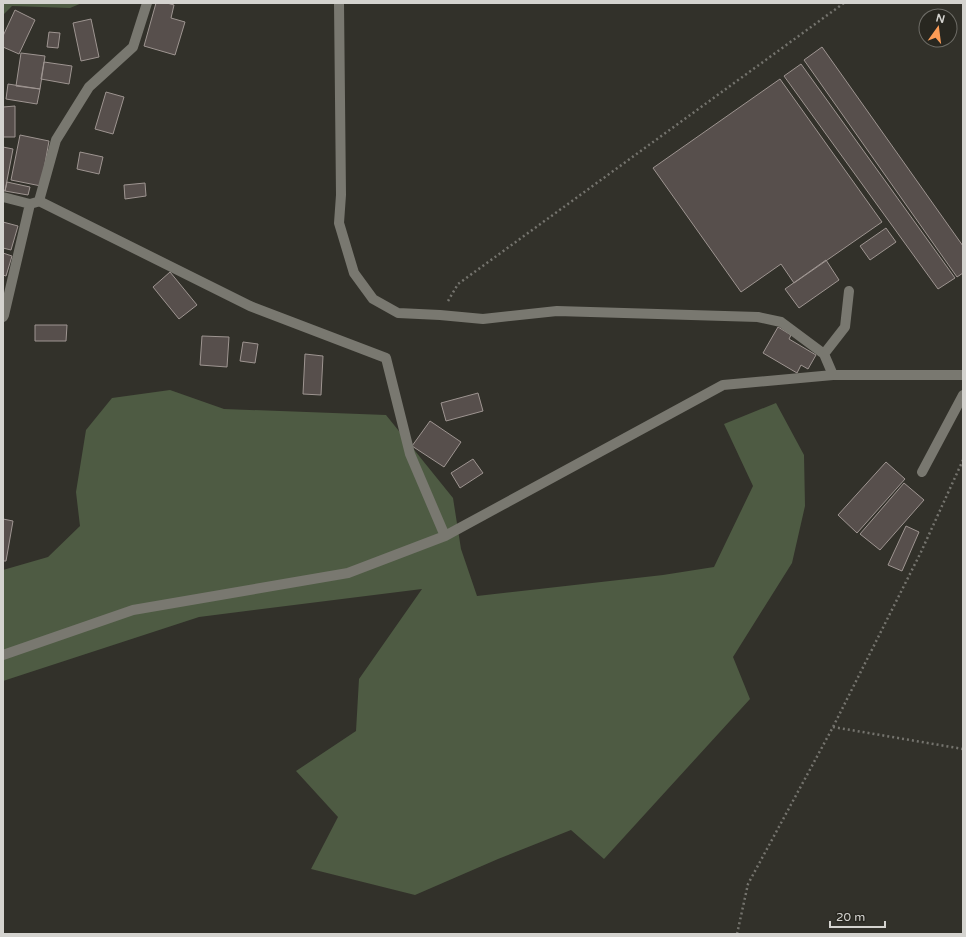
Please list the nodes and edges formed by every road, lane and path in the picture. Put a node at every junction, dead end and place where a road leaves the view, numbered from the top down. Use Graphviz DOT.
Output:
graph roads {
  1 [pos="147,3"];
  2 [pos="339,3"];
  3 [pos="844,3"];
  4 [pos="3,197"];
  5 [pos="34,202"];
  6 [pos="849,291"];
  7 [pos="440,315"];
  8 [pos="3,317"];
  9 [pos="824,354"];
  10 [pos="832,375"];
  11 [pos="963,375"];
  12 [pos="963,395"];
  13 [pos="963,460"];
  14 [pos="922,472"];
  15 [pos="445,536"];
  16 [pos="3,655"];
  17 [pos="833,727"];
  18 [pos="963,749"];
  19 [pos="737,934"];
  1 -- 5 [label="street"];
  2 -- 7 [label="street"];
  3 -- 7 [label="path"];
  4 -- 5 [label="street"];
  5 -- 8 [label="street"];
  5 -- 15 [label="street"];
  6 -- 9 [label="street"];
  7 -- 9 [label="street"];
  9 -- 10 [label="street"];
  10 -- 11 [label="street"];
  10 -- 15 [label="street"];
  12 -- 14 [label="street"];
  13 -- 17 [label="path"];
  15 -- 16 [label="street"];
  17 -- 18 [label="path"];
  17 -- 19 [label="path"];
}
